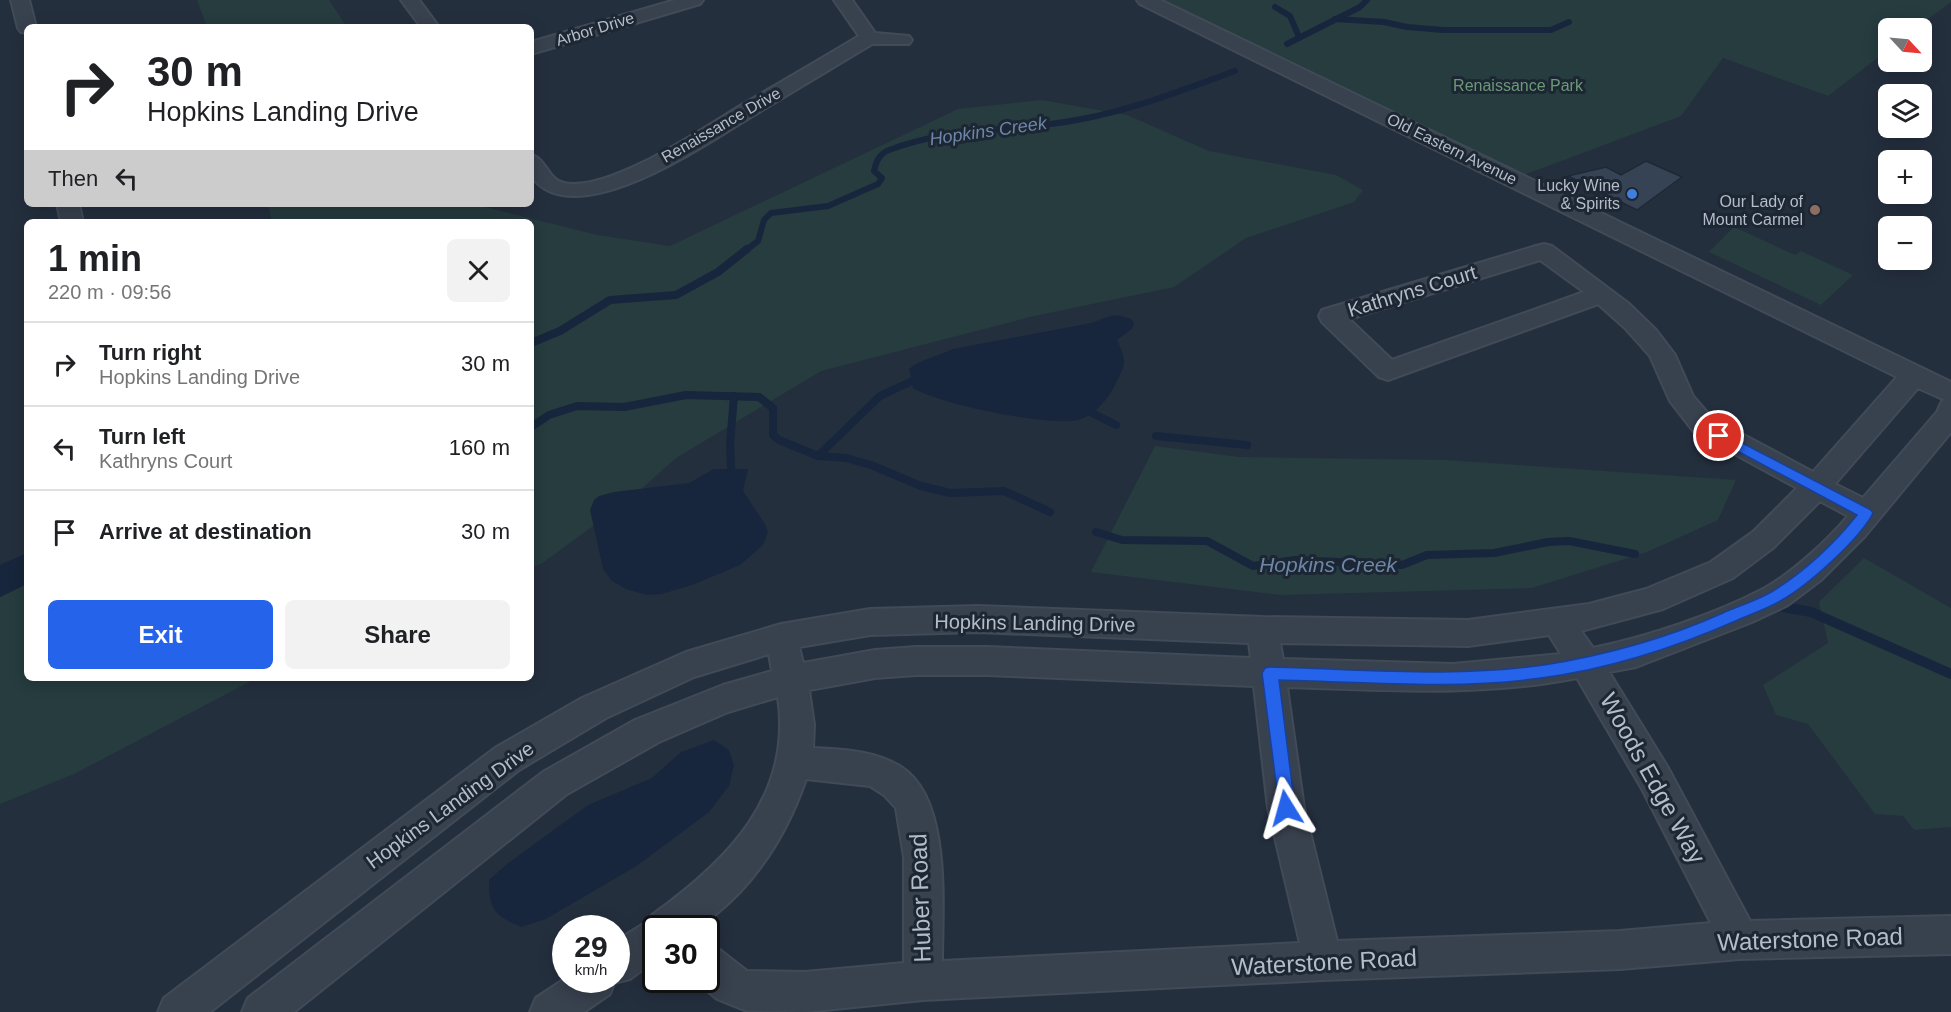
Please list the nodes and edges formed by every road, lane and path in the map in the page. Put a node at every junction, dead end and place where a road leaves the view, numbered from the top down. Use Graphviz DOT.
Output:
graph roads {
  1 [pos="20,0"];
  2 [pos="410,0"];
  3 [pos="694,0"];
  4 [pos="843,0"];
  5 [pos="1146,0"];
  6 [pos="640,6"];
  7 [pos="26,24"];
  8 [pos="428,24"];
  9 [pos="869,38"];
  10 [pos="903,40"];
  11 [pos="534,47"];
  12 [pos="534,165"];
  13 [pos="1600,295"];
  14 [pos="1914,375"];
  15 [pos="1951,393"];
  16 [pos="1951,408"];
  17 [pos="1817,486"];
  18 [pos="1866,513"];
  19 [pos="1557,622"];
  20 [pos="1263,630"];
  21 [pos="782,637"];
  22 [pos="1587,663"];
  23 [pos="1270,673"];
  24 [pos="789,680"];
  25 [pos="794,763"];
  26 [pos="685,915"];
  27 [pos="1951,935"];
  28 [pos="1740,940"];
  29 [pos="1323,961"];
  30 [pos="720,976"];
  31 [pos="922,981"];
  32 [pos="577,993"];
  33 [pos="178,1012"];
  34 [pos="262,1012"];
  35 [pos="550,1012"];
  1 -- 7 [label="street"];
  2 -- 8 [label="street"];
  3 -- 6 [label="street, Arbor Drive"];
  4 -- 9 [label="street"];
  5 -- 14 [label="street, Old Eastern Avenue"];
  6 -- 11 [label="street, Arbor Drive"];
  9 -- 10 [label="street"];
  9 -- 12 [label="street, Renaissance Drive"];
  13 -- 13 [label="street, Kathryns Court"];
  13 -- 17 [label="street, Kathryns Court"];
  14 -- 15 [label="street, Old Eastern Avenue"];
  14 -- 17 [label="street, Hopkins Landing Drive"];
  16 -- 18 [label="street, Hopkins Landing Drive"];
  17 -- 18 [label="street, Kathryns Court"];
  17 -- 19 [label="street, Hopkins Landing Drive"];
  18 -- 22 [label="street, Hopkins Landing Drive"];
  19 -- 20 [label="street, Hopkins Landing Drive"];
  19 -- 22 [label="street, Woods Edge Way"];
  20 -- 21 [label="street, Hopkins Landing Drive"];
  20 -- 23 [label="street"];
  21 -- 24 [label="street"];
  21 -- 33 [label="street, Hopkins Landing Drive"];
  22 -- 23 [label="street, Hopkins Landing Drive"];
  22 -- 28 [label="street, Woods Edge Way"];
  23 -- 24 [label="street, Hopkins Landing Drive"];
  23 -- 29 [label="street"];
  24 -- 25 [label="street"];
  24 -- 34 [label="street, Hopkins Landing Drive"];
  25 -- 26 [label="street"];
  25 -- 31 [label="street, Huber Road"];
  27 -- 28 [label="street, Waterstone Road"];
  28 -- 29 [label="street, Waterstone Road"];
  29 -- 31 [label="street, Waterstone Road"];
  30 -- 31 [label="street, Waterstone Road"];
  32 -- 35 [label="street"];
}
